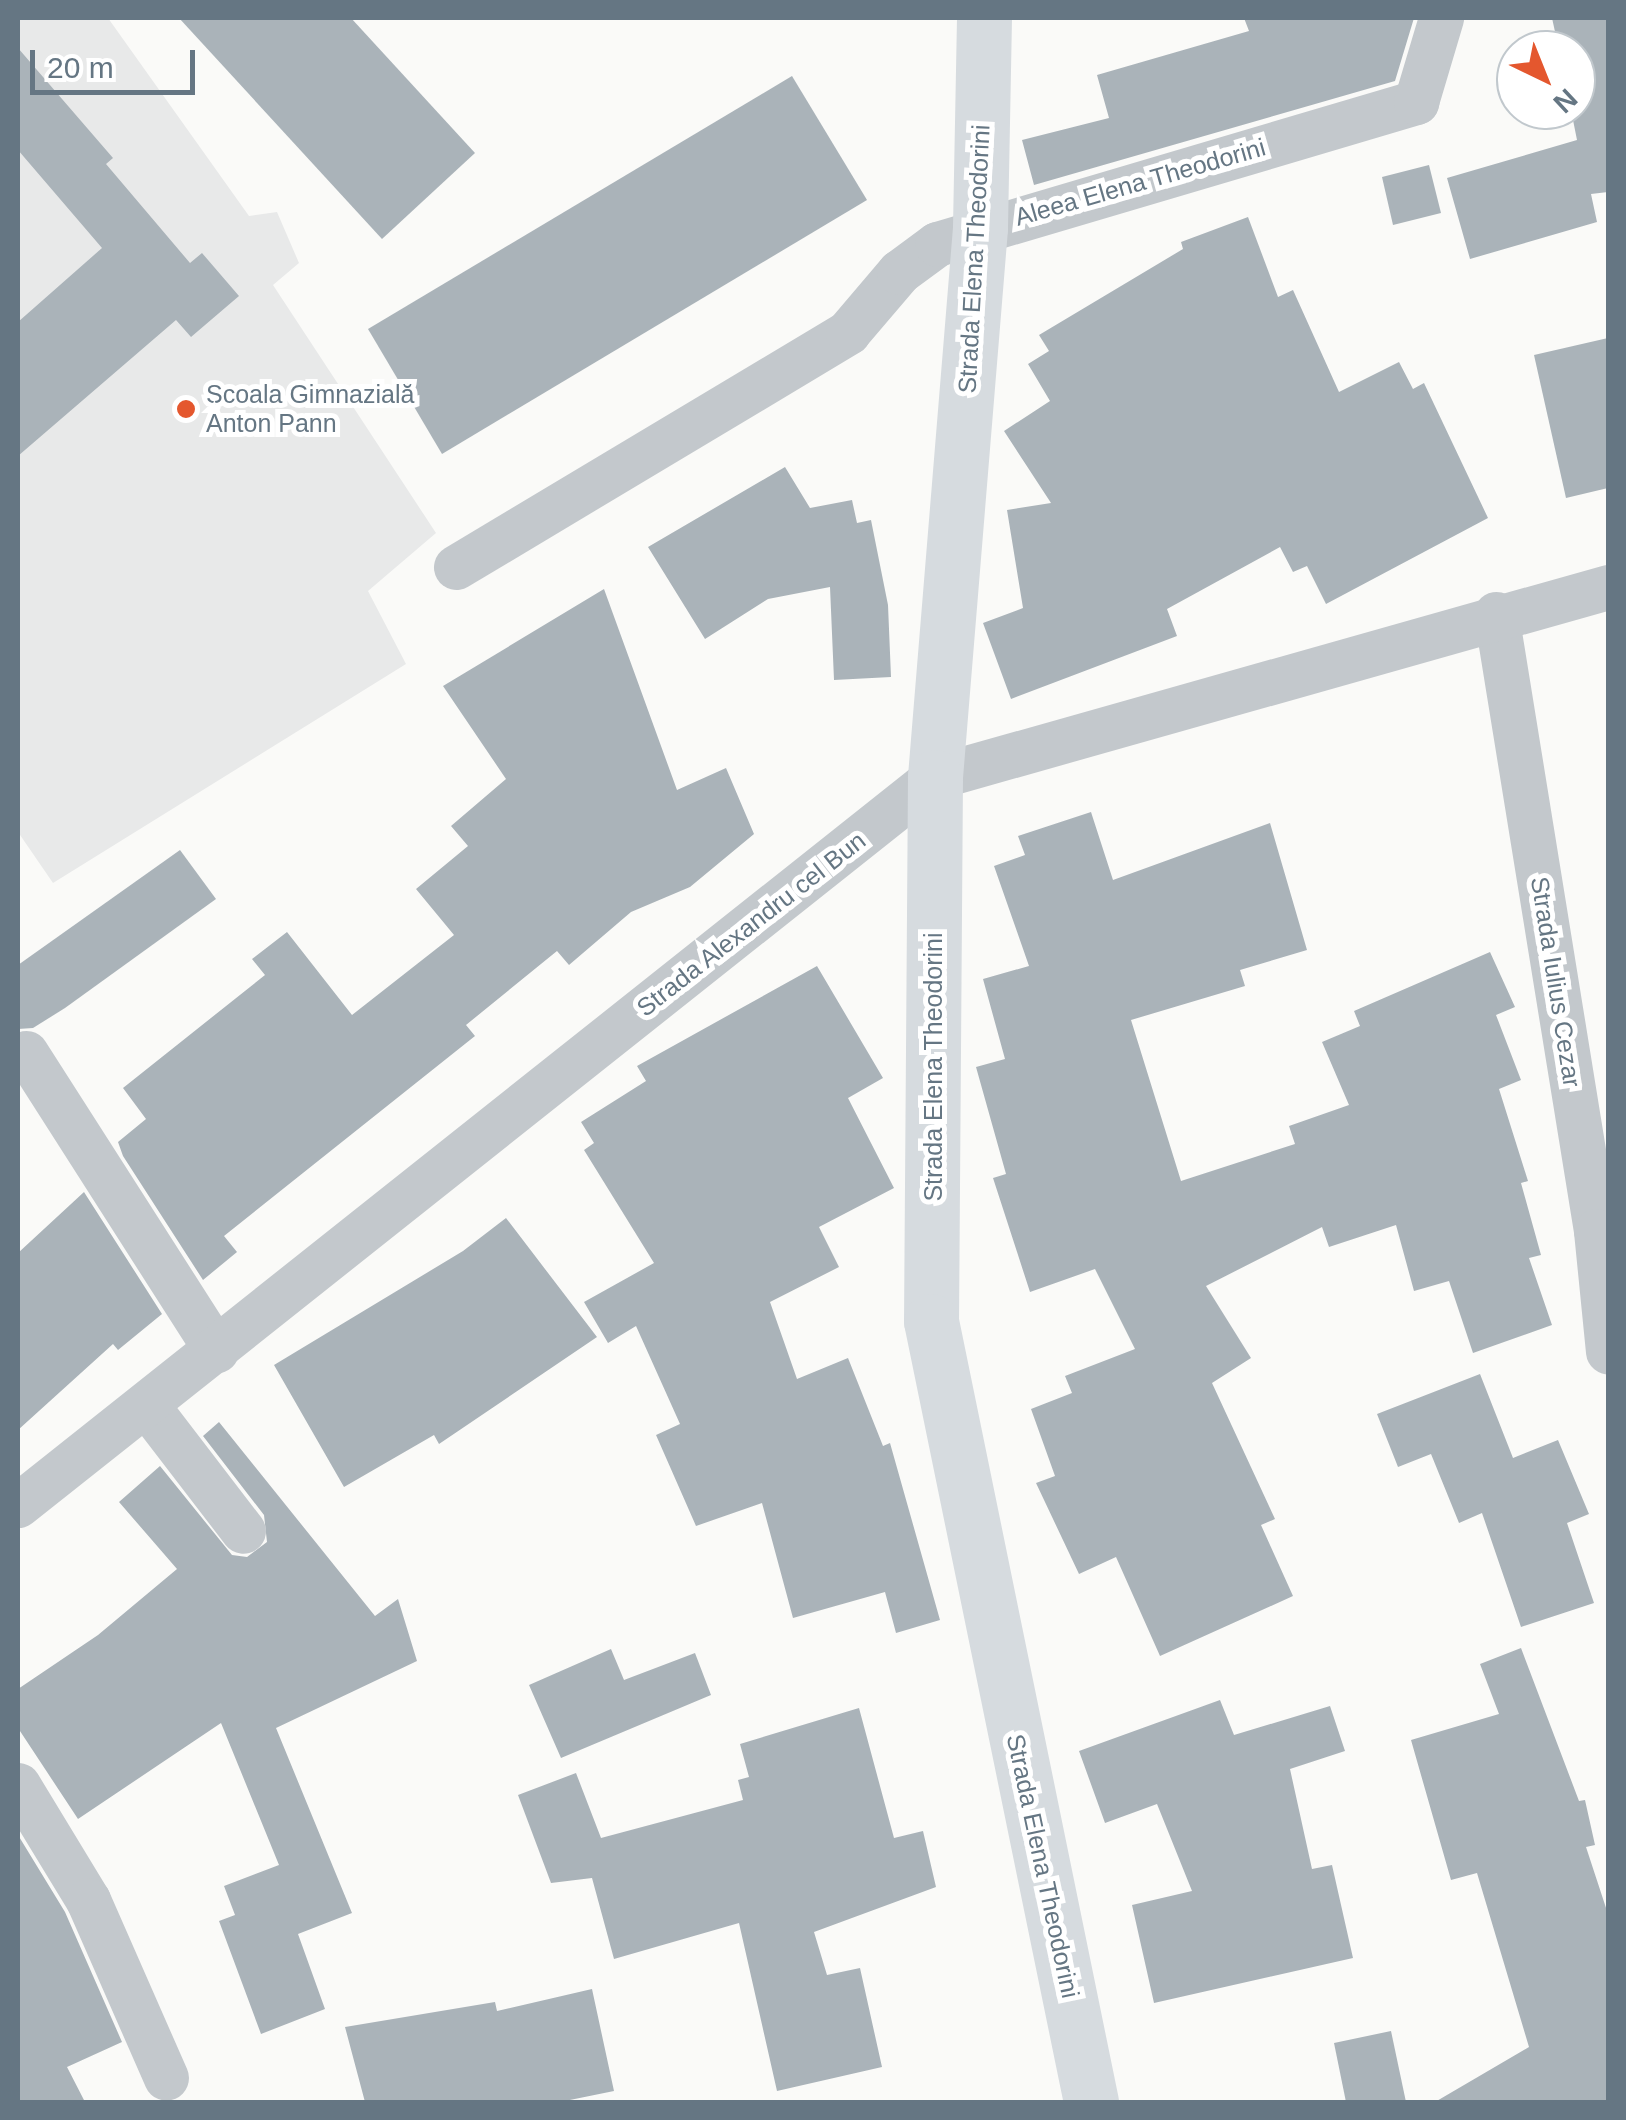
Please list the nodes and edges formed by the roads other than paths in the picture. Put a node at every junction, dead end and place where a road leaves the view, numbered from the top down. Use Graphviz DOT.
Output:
graph roads {
  1 [pos="984,18"];
  2 [pos="1441,18"];
  3 [pos="980,228"];
  4 [pos="456,567"];
  5 [pos="1608,587"];
  6 [pos="1496,614"];
  7 [pos="935,778"];
  8 [pos="26,1052"];
  9 [pos="216,1350"];
  10 [pos="1608,1351"];
  11 [pos="148,1406"];
  12 [pos="18,1506"];
  13 [pos="243,1531"];
  14 [pos="18,1785"];
  15 [pos="166,2078"];
  16 [pos="1092,2102"];
  1 -- 3 [label="main road, Strada Elena Theodorini"];
  2 -- 3 [label="street, Aleea Elena Theodorini"];
  3 -- 4 [label="street, Aleea Elena Theodorini"];
  3 -- 7 [label="main road, Strada Elena Theodorini"];
  5 -- 6 [label="street, Strada Alexandru cel Bun"];
  6 -- 7 [label="street, Strada Alexandru cel Bun"];
  6 -- 10 [label="street, Strada Iulius Cezar"];
  7 -- 9 [label="street, Strada Alexandru cel Bun"];
  7 -- 16 [label="main road, Strada Elena Theodorini"];
  8 -- 9 [label="street"];
  9 -- 11 [label="street, Strada Alexandru cel Bun"];
  11 -- 12 [label="street, Strada Alexandru cel Bun"];
  11 -- 13 [label="street"];
  14 -- 15 [label="street"];
}
